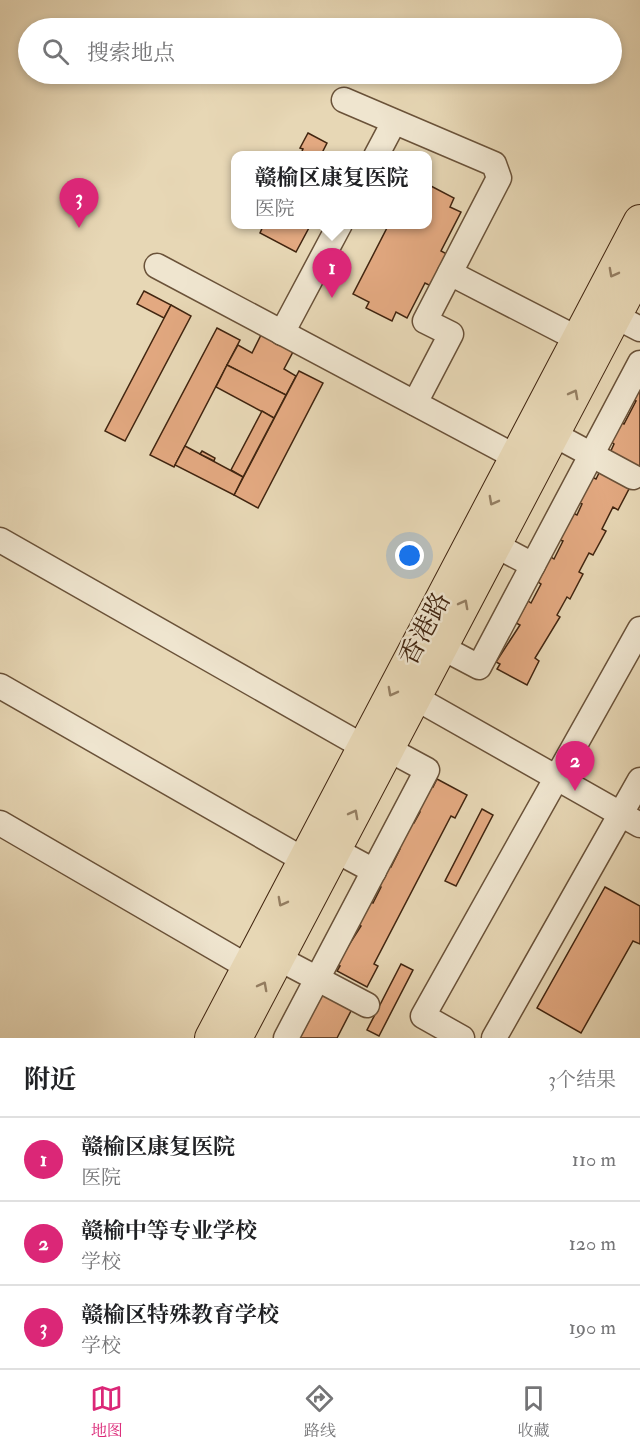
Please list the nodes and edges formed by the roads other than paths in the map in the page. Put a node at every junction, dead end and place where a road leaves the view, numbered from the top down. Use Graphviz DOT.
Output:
graph roads {
  1 [pos="344,100"];
  2 [pos="394,122"];
  3 [pos="379,151"];
  4 [pos="640,221"];
  5 [pos="338,229"];
  6 [pos="157,266"];
  7 [pos="640,269"];
  8 [pos="450,273"];
  9 [pos="628,323"];
  10 [pos="282,333"];
  11 [pos="578,339"];
  12 [pos="640,363"];
  13 [pos="415,404"];
  14 [pos="553,434"];
  15 [pos="592,454"];
  16 [pos="516,457"];
  17 [pos="633,477"];
  18 [pos="0,540"];
  19 [pos="495,545"];
  20 [pos="533,565"];
  21 [pos="640,629"];
  22 [pos="441,647"];
  23 [pos="0,686"];
  24 [pos="414,698"];
  25 [pos="376,748"];
  26 [pos="556,778"];
  27 [pos="640,780"];
  28 [pos="630,820"];
  29 [pos="0,824"];
  30 [pos="335,850"];
  31 [pos="304,860"];
  32 [pos="374,871"];
  33 [pos="278,958"];
  34 [pos="248,967"];
  35 [pos="317,979"];
  36 [pos="367,1005"];
  37 [pos="211,1038"];
  38 [pos="236,1038"];
  39 [pos="286,1038"];
  40 [pos="462,1038"];
  41 [pos="494,1038"];
  1 -- 2 [label="street"];
  2 -- 3 [label="street"];
  2 -- 8 [label="street"];
  4 -- 11 [label="main road, 香港路, one-way"];
  5 -- 10 [label="street"];
  6 -- 10 [label="street"];
  7 -- 9 [label="main road, 香港路"];
  8 -- 11 [label="street"];
  8 -- 13 [label="street"];
  14 -- 9 [label="main road, 香港路, one-way"];
  10 -- 13 [label="street"];
  11 -- 16 [label="main road, 香港路"];
  12 -- 15 [label="street"];
  13 -- 16 [label="street"];
  14 -- 15 [label="street"];
  14 -- 19 [label="main road, 香港路"];
  15 -- 17 [label="street"];
  15 -- 20 [label="street"];
  16 -- 25 [label="main road, 香港路, one-way"];
  18 -- 25 [label="street"];
  19 -- 20 [label="street"];
  22 -- 19 [label="main road, 香港路, one-way"];
  20 -- 22 [label="street"];
  21 -- 26 [label="street"];
  22 -- 24 [label="main road, 香港路"];
  23 -- 31 [label="street"];
  24 -- 25 [label="main road, 香港路"];
  24 -- 26 [label="street"];
  30 -- 25 [label="main road, 香港路, one-way"];
  25 -- 31 [label="main road, 香港路"];
  25 -- 32 [label="street"];
  26 -- 28 [label="street"];
  26 -- 40 [label="street"];
  27 -- 28 [label="street"];
  28 -- 41 [label="street"];
  29 -- 34 [label="street"];
  30 -- 32 [label="street"];
  30 -- 33 [label="main road, 香港路"];
  31 -- 34 [label="main road, 香港路, one-way"];
  32 -- 35 [label="street"];
  33 -- 35 [label="street"];
  38 -- 33 [label="main road, 香港路, one-way"];
  34 -- 37 [label="main road, 香港路"];
  35 -- 36 [label="street"];
  35 -- 39 [label="street"];
}
